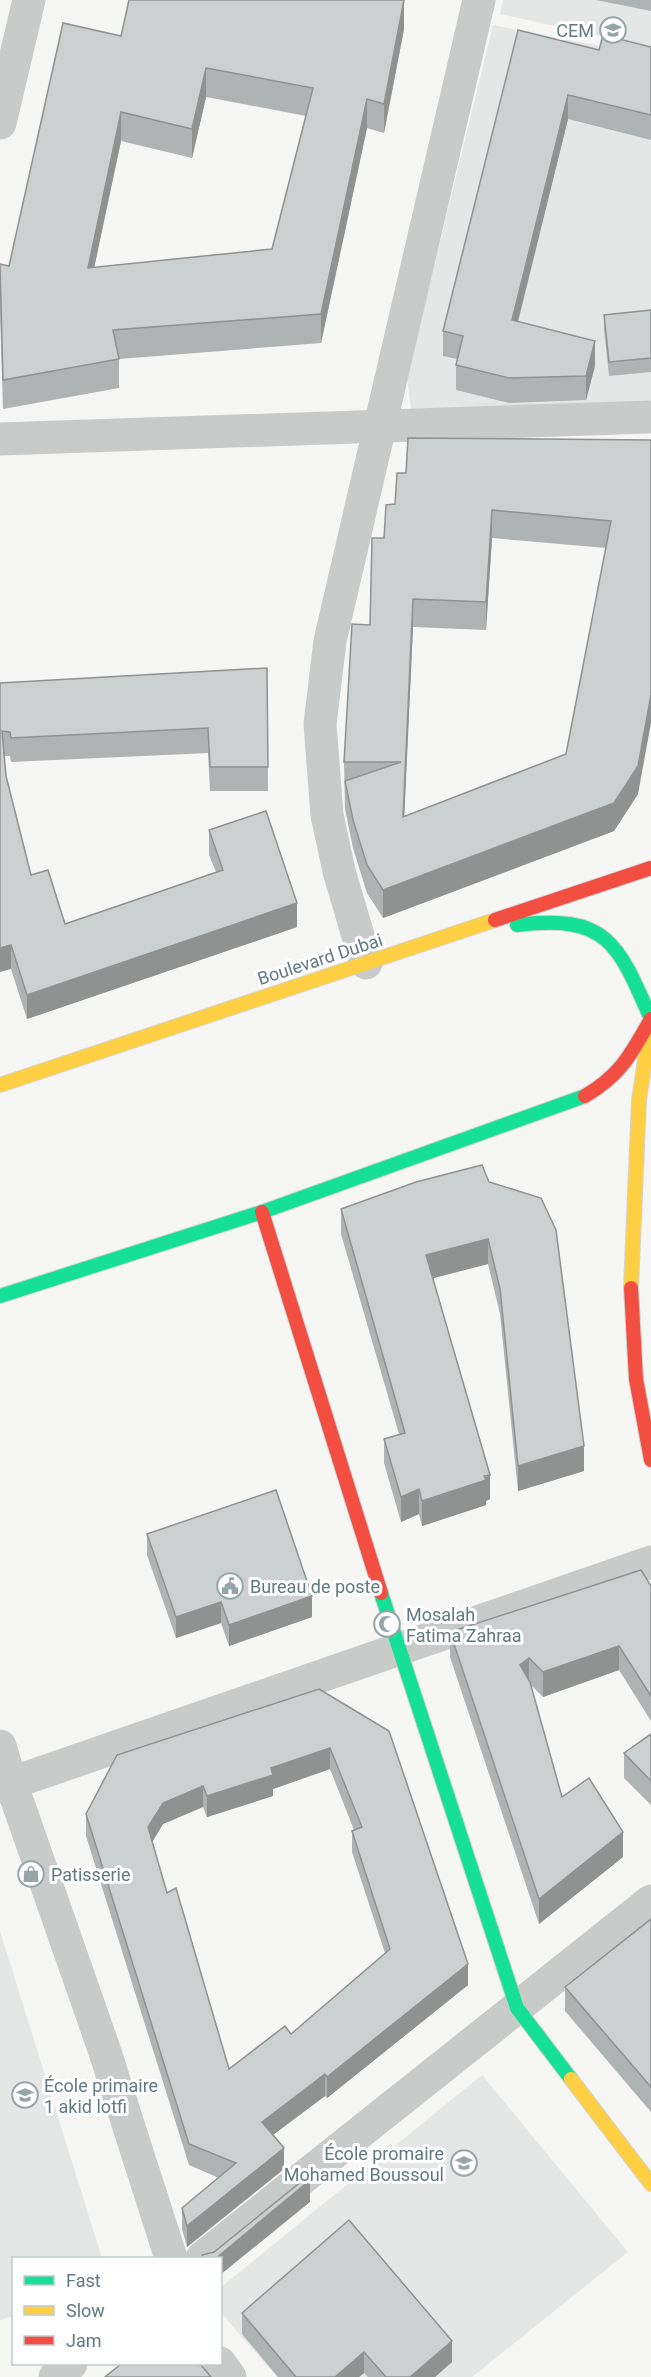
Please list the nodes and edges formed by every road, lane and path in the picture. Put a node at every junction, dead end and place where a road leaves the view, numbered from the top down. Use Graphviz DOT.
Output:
graph roads {
  1 [pos="29,0"];
  2 [pos="479,0"];
  3 [pos="0,123"];
  4 [pos="651,417"];
  5 [pos="381,427"];
  6 [pos="0,439"];
  7 [pos="651,868"];
  8 [pos="435,940"];
  9 [pos="366,963"];
  10 [pos="651,1019"];
  11 [pos="0,1085"];
  12 [pos="580,1099"];
  13 [pos="603,1099"];
  14 [pos="262,1212"];
  15 [pos="0,1296"];
  16 [pos="651,1460"];
  17 [pos="651,1562"];
  18 [pos="398,1649"];
  19 [pos="0,1746"];
  20 [pos="5,1785"];
  21 [pos="651,1901"];
  22 [pos="517,2008"];
  23 [pos="651,2184"];
  24 [pos="170,2257"];
  25 [pos="205,2257"];
  26 [pos="70,2365"];
  27 [pos="55,2377"];
  1 -- 3 [label="street"];
  2 -- 5 [label="street"];
  4 -- 5 [label="street"];
  5 -- 6 [label="street"];
  5 -- 9 [label="street"];
  7 -- 8 [label="street, Boulevard Dubai"];
  8 -- 9 [label="street, Boulevard Dubai"];
  8 -- 10 [label="street"];
  9 -- 11 [label="street, Boulevard Dubai"];
  10 -- 12 [label="street"];
  10 -- 16 [label="street"];
  12 -- 13 [label="street"];
  12 -- 14 [label="street"];
  14 -- 15 [label="street"];
  14 -- 18 [label="street"];
  17 -- 18 [label="street"];
  18 -- 20 [label="street"];
  18 -- 22 [label="street"];
  19 -- 20 [label="street"];
  20 -- 24 [label="street"];
  21 -- 22 [label="street"];
  22 -- 23 [label="street"];
  22 -- 25 [label="street"];
  26 -- 27 [label="street"];
}
